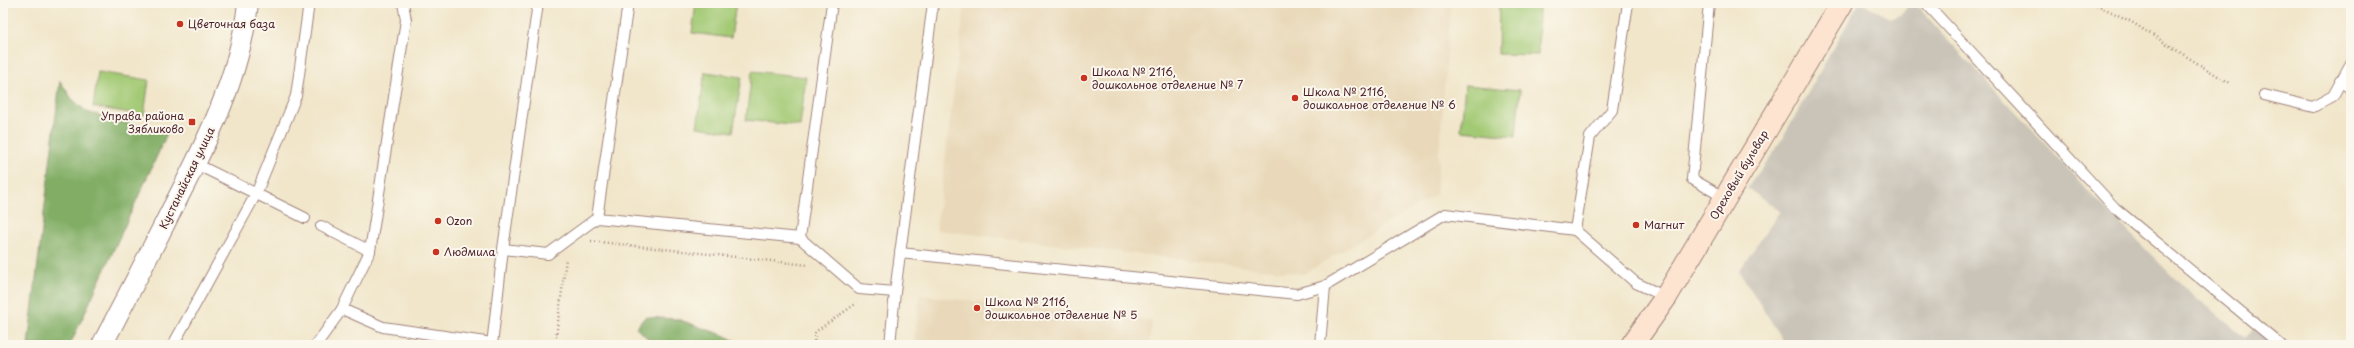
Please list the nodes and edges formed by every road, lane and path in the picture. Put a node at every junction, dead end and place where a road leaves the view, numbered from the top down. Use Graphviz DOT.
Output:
graph roads {
  1 [pos="248,3"];
  2 [pos="309,3"];
  3 [pos="403,3"];
  4 [pos="538,3"];
  5 [pos="628,3"];
  6 [pos="832,3"];
  7 [pos="933,3"];
  8 [pos="1628,3"];
  9 [pos="1709,3"];
  10 [pos="1842,3"];
  11 [pos="1926,3"];
  12 [pos="2093,3"];
  13 [pos="2351,63"];
  14 [pos="2340,81"];
  15 [pos="2229,83"];
  16 [pos="2351,89"];
  17 [pos="2264,95"];
  18 [pos="196,164"];
  19 [pos="256,194"];
  20 [pos="1725,198"];
  21 [pos="305,218"];
  22 [pos="597,218"];
  23 [pos="321,226"];
  24 [pos="1575,230"];
  25 [pos="569,238"];
  26 [pos="800,238"];
  27 [pos="503,249"];
  28 [pos="370,251"];
  29 [pos="900,253"];
  30 [pos="835,268"];
  31 [pos="1325,286"];
  32 [pos="875,291"];
  33 [pos="895,292"];
  34 [pos="1666,297"];
  35 [pos="342,309"];
  36 [pos="492,344"];
  37 [pos="102,345"];
  38 [pos="173,345"];
  39 [pos="316,345"];
  40 [pos="555,345"];
  41 [pos="814,345"];
  42 [pos="890,345"];
  43 [pos="1320,345"];
  44 [pos="1632,345"];
  45 [pos="2281,345"];
  1 -- 18 [label="street, Кустанайская улица"];
  2 -- 19 [label="lane"];
  3 -- 28 [label="lane"];
  4 -- 27 [label="lane"];
  5 -- 22 [label="lane"];
  6 -- 26 [label="lane"];
  7 -- 29 [label="lane"];
  8 -- 24 [label="lane"];
  9 -- 20 [label="lane"];
  10 -- 20 [label="street, Ореховый бульвар"];
  11 -- 45 [label="lane"];
  12 -- 15 [label="path"];
  13 -- 14 [label="lane"];
  14 -- 16 [label="lane"];
  14 -- 17 [label="lane"];
  18 -- 19 [label="lane"];
  18 -- 37 [label="street, Кустанайская улица"];
  19 -- 21 [label="lane"];
  19 -- 38 [label="lane"];
  20 -- 34 [label="street, Ореховый бульвар"];
  22 -- 25 [label="lane"];
  22 -- 26 [label="lane"];
  23 -- 28 [label="lane"];
  24 -- 31 [label="lane"];
  24 -- 34 [label="lane"];
  25 -- 27 [label="lane"];
  25 -- 30 [label="path"];
  25 -- 40 [label="path"];
  26 -- 30 [label="lane"];
  27 -- 36 [label="lane"];
  28 -- 35 [label="lane"];
  29 -- 31 [label="lane"];
  29 -- 33 [label="lane"];
  30 -- 32 [label="lane"];
  31 -- 43 [label="lane"];
  32 -- 33 [label="lane"];
  32 -- 41 [label="path"];
  33 -- 42 [label="lane"];
  34 -- 44 [label="street, Ореховый бульвар"];
  35 -- 36 [label="lane"];
  35 -- 39 [label="lane"];
}
